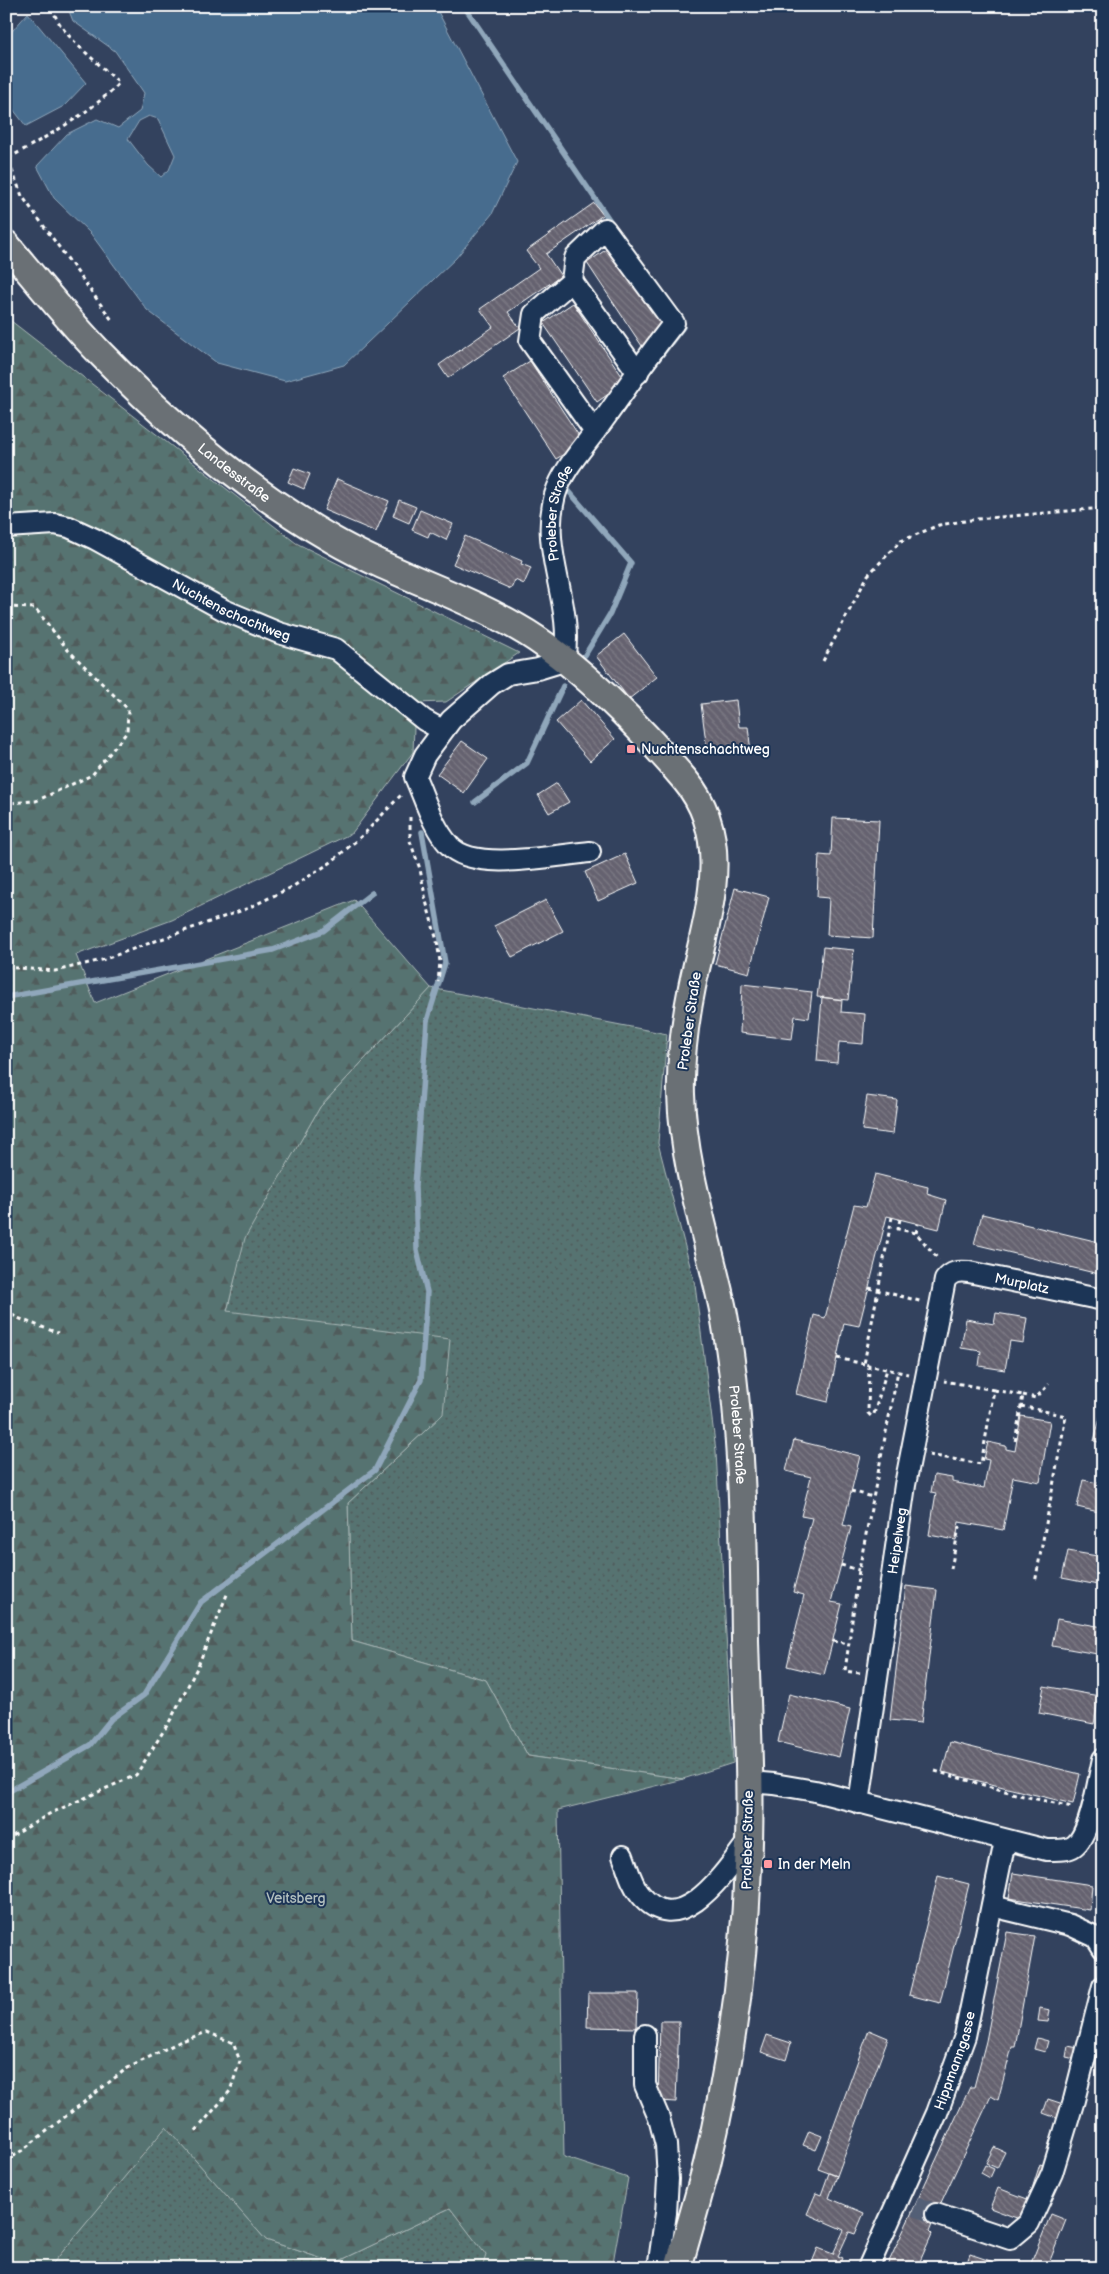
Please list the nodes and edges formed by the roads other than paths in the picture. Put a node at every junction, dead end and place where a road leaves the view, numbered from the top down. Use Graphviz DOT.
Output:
graph roads {
  1 [pos="6,244"];
  2 [pos="572,281"];
  3 [pos="638,373"];
  4 [pos="595,432"];
  5 [pos="6,527"];
  6 [pos="518,627"];
  7 [pos="564,661"];
  8 [pos="442,730"];
  9 [pos="590,852"];
  10 [pos="947,1277"];
  11 [pos="1103,1300"];
  12 [pos="1103,1760"];
  13 [pos="748,1782"];
  14 [pos="858,1803"];
  15 [pos="749,1840"];
  16 [pos="1005,1841"];
  17 [pos="623,1856"];
  18 [pos="992,1906"];
  19 [pos="1103,1948"];
  20 [pos="1103,1986"];
  21 [pos="646,2035"];
  22 [pos="936,2214"];
  23 [pos="658,2268"];
  24 [pos="678,2268"];
  25 [pos="868,2268"];
  1 -- 6 [label="main road, Landesstraße"];
  2 -- 3 [label="street"];
  2 -- 3 [label="street, Proleber Straße"];
  2 -- 4 [label="street"];
  3 -- 4 [label="street, Proleber Straße"];
  4 -- 7 [label="street, Proleber Straße"];
  5 -- 8 [label="street, Nuchtenschachtweg"];
  6 -- 7 [label="main road, Proleber Straße"];
  7 -- 8 [label="street"];
  7 -- 13 [label="main road, Proleber Straße"];
  8 -- 9 [label="street"];
  10 -- 11 [label="street, Murplatz"];
  10 -- 14 [label="street, Heipelweg"];
  12 -- 16 [label="street"];
  13 -- 14 [label="street"];
  13 -- 15 [label="main road, Proleber Straße"];
  14 -- 16 [label="street"];
  15 -- 17 [label="street"];
  15 -- 24 [label="main road, Proleber Straße"];
  16 -- 18 [label="street, Hippmanngasse"];
  18 -- 19 [label="street"];
  18 -- 25 [label="street, Hippmanngasse"];
  20 -- 22 [label="street"];
  21 -- 23 [label="street"];
}
